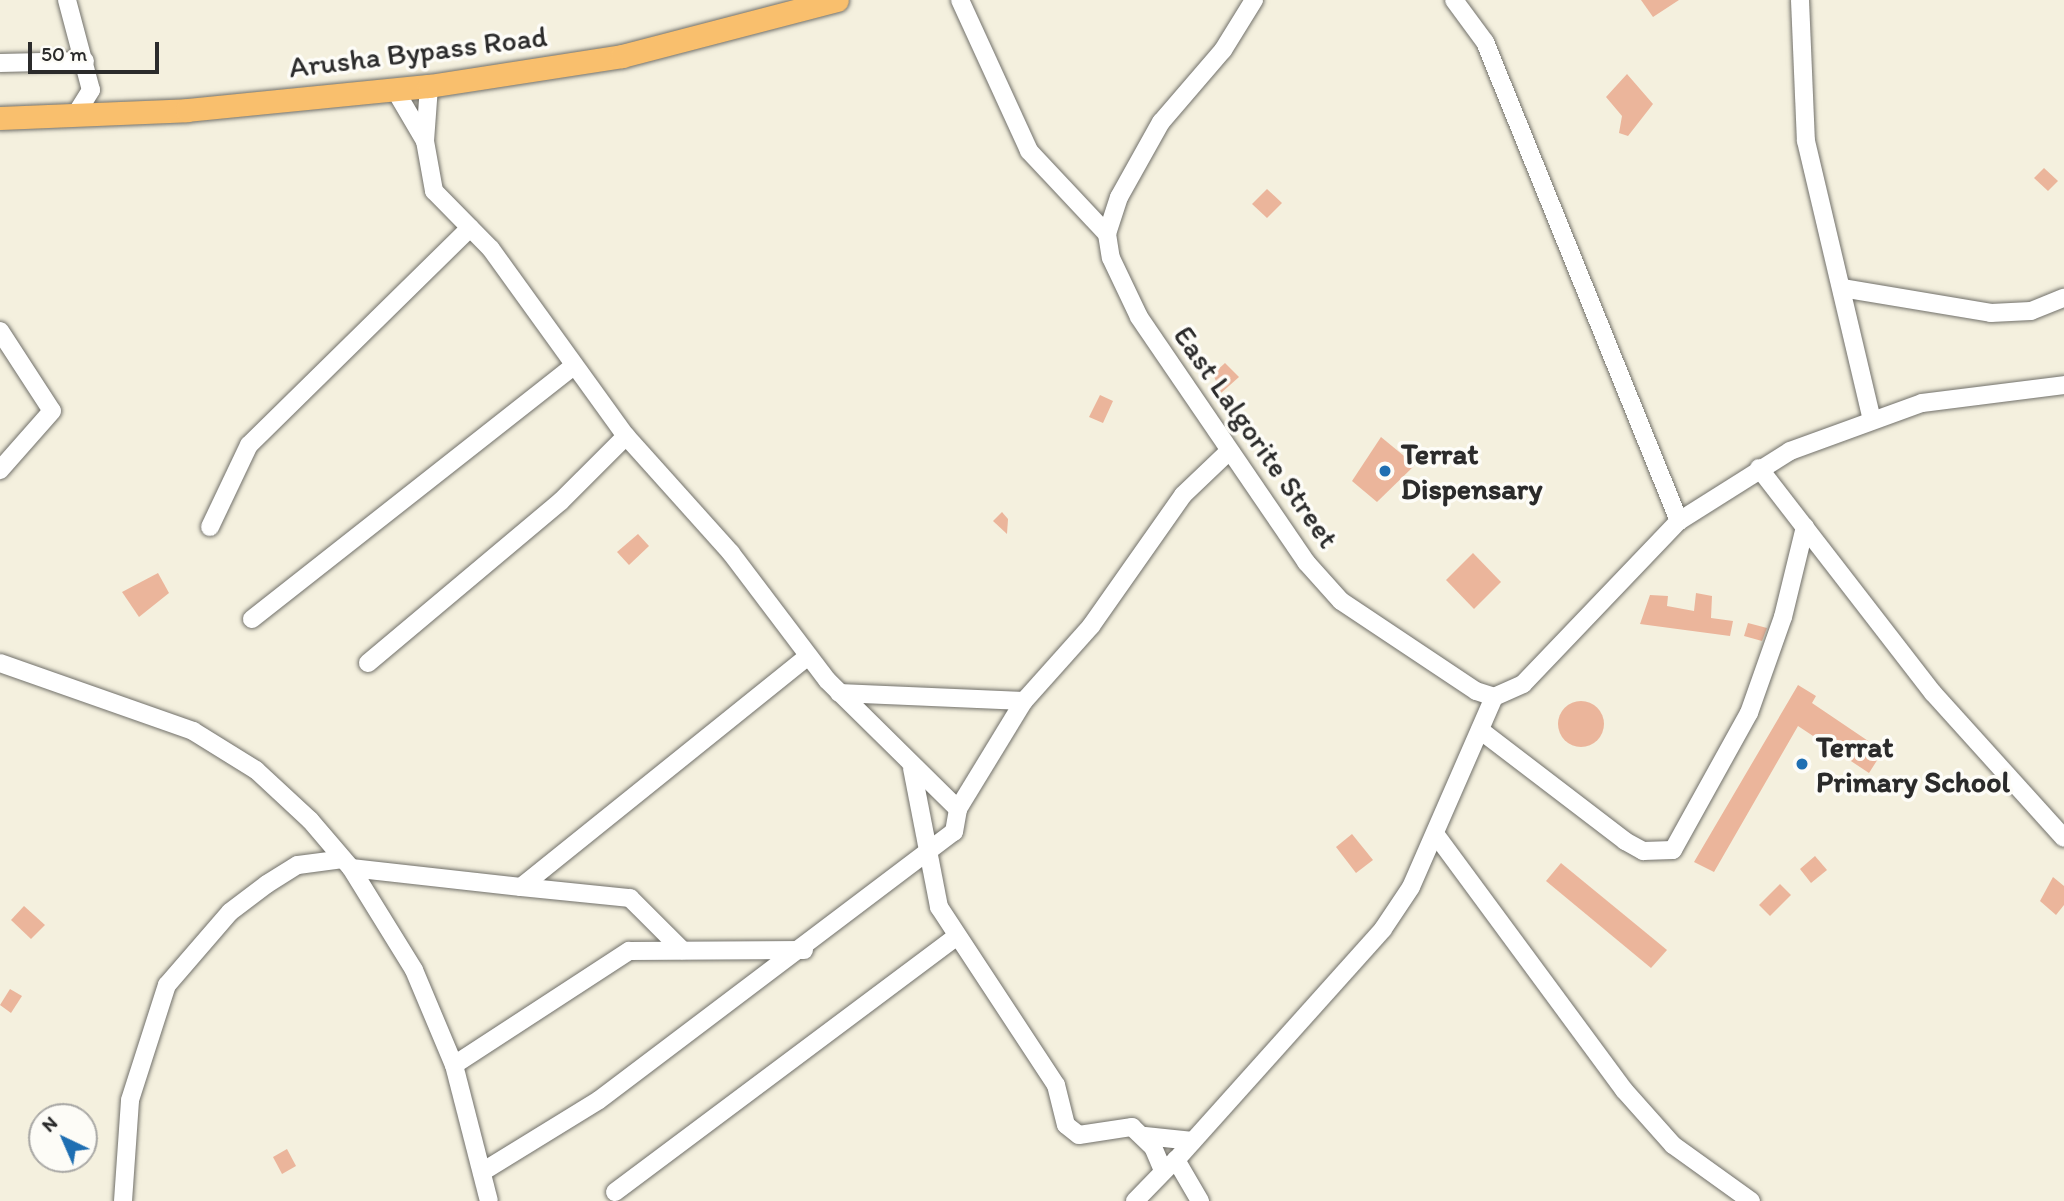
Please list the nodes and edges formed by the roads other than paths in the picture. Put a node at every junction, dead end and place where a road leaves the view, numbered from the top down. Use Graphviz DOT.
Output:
graph roads {
  1 [pos="67,0"];
  2 [pos="837,0"];
  3 [pos="960,0"];
  4 [pos="1254,0"];
  5 [pos="1454,0"];
  6 [pos="1800,0"];
  7 [pos="85,61"];
  8 [pos="0,63"];
  9 [pos="429,86"];
  10 [pos="91,90"];
  11 [pos="395,90"];
  12 [pos="110,115"];
  13 [pos="75,116"];
  14 [pos="0,118"];
  15 [pos="425,141"];
  16 [pos="470,228"];
  17 [pos="1107,234"];
  18 [pos="1842,288"];
  19 [pos="2064,298"];
  20 [pos="0,331"];
  21 [pos="573,366"];
  22 [pos="2064,385"];
  23 [pos="1871,417"];
  24 [pos="626,436"];
  25 [pos="1228,452"];
  26 [pos="1759,468"];
  27 [pos="0,470"];
  28 [pos="1679,521"];
  29 [pos="210,527"];
  30 [pos="1805,527"];
  31 [pos="252,619"];
  32 [pos="807,657"];
  33 [pos="0,663"];
  34 [pos="369,663"];
  35 [pos="839,693"];
  36 [pos="1494,697"];
  37 [pos="1024,701"];
  38 [pos="1480,730"];
  39 [pos="912,768"];
  40 [pos="958,808"];
  41 [pos="1436,835"];
  42 [pos="2064,838"];
  43 [pos="927,854"];
  44 [pos="347,863"];
  45 [pos="521,887"];
  46 [pos="656,920"];
  47 [pos="955,938"];
  48 [pos="682,950"];
  49 [pos="804,950"];
  50 [pos="629,951"];
  51 [pos="454,1065"];
  52 [pos="1145,1136"];
  53 [pos="1193,1141"];
  54 [pos="1169,1165"];
  55 [pos="482,1172"];
  56 [pos="615,1192"];
  57 [pos="123,1201"];
  58 [pos="489,1201"];
  59 [pos="1135,1201"];
  60 [pos="1200,1201"];
  61 [pos="1751,1201"];
  1 -- 7 [label="street"];
  2 -- 9 [label="main road, Arusha Bypass Road"];
  3 -- 17 [label="street"];
  4 -- 17 [label="street"];
  5 -- 28 [label="street"];
  6 -- 18 [label="street"];
  7 -- 8 [label="street"];
  7 -- 10 [label="street"];
  9 -- 11 [label="main road, Arusha Bypass Road"];
  9 -- 15 [label="street"];
  10 -- 12 [label="street"];
  10 -- 13 [label="street"];
  11 -- 12 [label="main road, Arusha Bypass Road"];
  11 -- 15 [label="street"];
  12 -- 13 [label="main road, Arusha Bypass Road"];
  13 -- 14 [label="main road, Arusha Bypass Road"];
  15 -- 16 [label="street"];
  16 -- 21 [label="street"];
  16 -- 29 [label="street"];
  17 -- 25 [label="street, East Lalgorite Street"];
  18 -- 19 [label="street"];
  18 -- 23 [label="street"];
  20 -- 27 [label="street"];
  21 -- 24 [label="street"];
  21 -- 31 [label="street"];
  22 -- 23 [label="street"];
  23 -- 26 [label="street"];
  24 -- 32 [label="street"];
  24 -- 34 [label="street"];
  25 -- 36 [label="street, East Lalgorite Street"];
  25 -- 37 [label="street"];
  26 -- 28 [label="street"];
  26 -- 30 [label="street"];
  28 -- 36 [label="street"];
  30 -- 38 [label="street"];
  30 -- 42 [label="street"];
  32 -- 35 [label="street"];
  32 -- 45 [label="street"];
  33 -- 44 [label="street"];
  35 -- 37 [label="street"];
  35 -- 39 [label="street"];
  36 -- 38 [label="street"];
  37 -- 40 [label="street"];
  38 -- 41 [label="street"];
  39 -- 40 [label="street"];
  39 -- 43 [label="street"];
  40 -- 43 [label="street"];
  41 -- 53 [label="street"];
  41 -- 61 [label="street"];
  43 -- 47 [label="street"];
  43 -- 49 [label="street"];
  44 -- 45 [label="street"];
  44 -- 51 [label="street"];
  44 -- 57 [label="street"];
  45 -- 46 [label="street"];
  46 -- 48 [label="street"];
  46 -- 50 [label="street"];
  47 -- 52 [label="street"];
  47 -- 56 [label="street"];
  48 -- 49 [label="street"];
  48 -- 50 [label="street"];
  49 -- 55 [label="street"];
  50 -- 51 [label="street"];
  51 -- 55 [label="street"];
  52 -- 53 [label="street"];
  52 -- 54 [label="street"];
  53 -- 54 [label="street"];
  54 -- 59 [label="street"];
  54 -- 60 [label="street"];
  55 -- 58 [label="street"];
}
